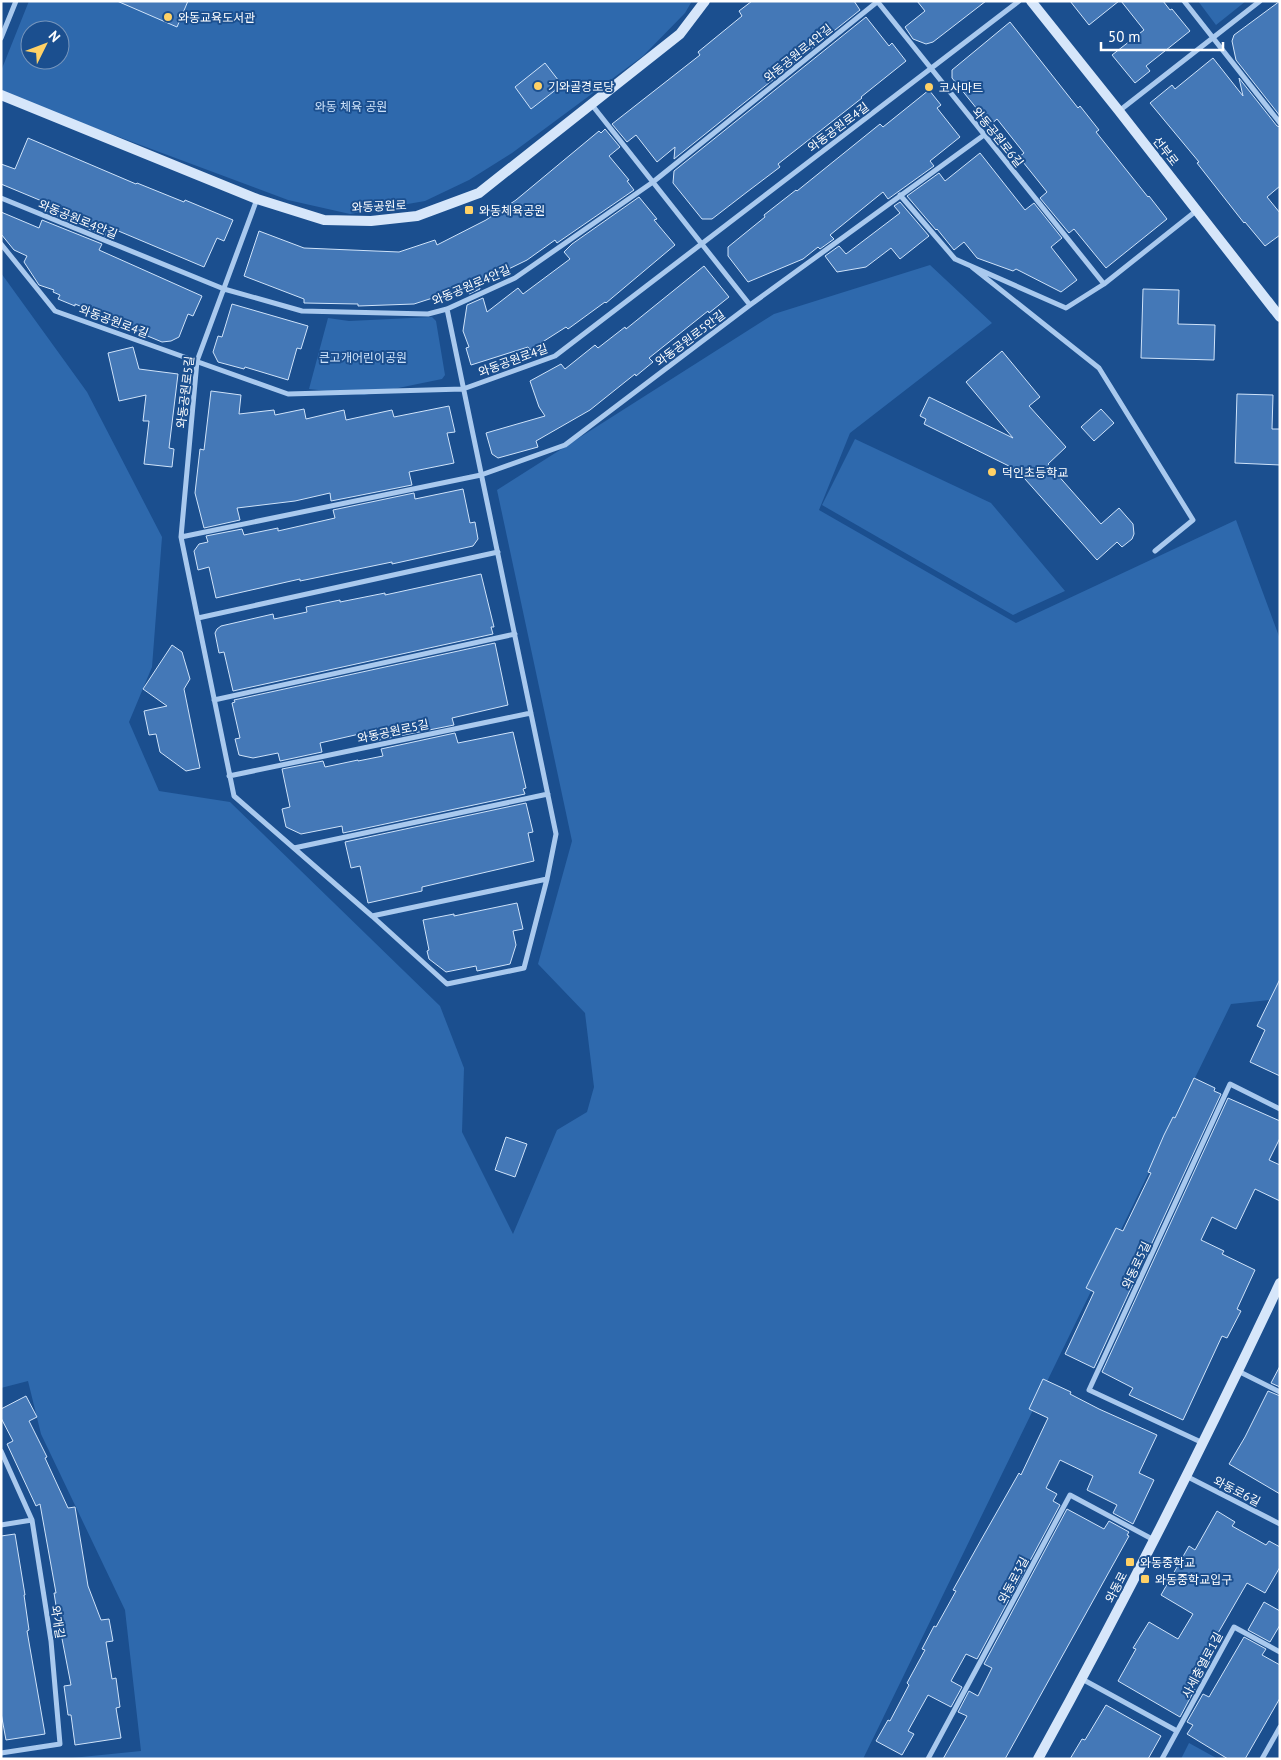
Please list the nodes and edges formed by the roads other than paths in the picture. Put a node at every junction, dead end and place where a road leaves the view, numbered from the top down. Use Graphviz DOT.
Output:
graph roads {
  1 [pos="16,1"];
  2 [pos="705,1"];
  3 [pos="1019,1"];
  4 [pos="1031,1"];
  5 [pos="1184,1"];
  6 [pos="1260,1"];
  7 [pos="877,2"];
  8 [pos="1212,37"];
  9 [pos="1,38"];
  10 [pos="931,69"];
  11 [pos="1,95"];
  12 [pos="592,105"];
  13 [pos="1119,111"];
  14 [pos="1280,123"];
  15 [pos="984,135"];
  16 [pos="653,182"];
  17 [pos="900,195"];
  18 [pos="1,198"];
  19 [pos="257,199"];
  20 [pos="1196,211"];
  21 [pos="1,244"];
  22 [pos="702,244"];
  23 [pos="972,267"];
  24 [pos="1104,284"];
  25 [pos="224,289"];
  26 [pos="750,305"];
  27 [pos="447,309"];
  28 [pos="1280,317"];
  29 [pos="197,361"];
  30 [pos="463,389"];
  31 [pos="481,475"];
  32 [pos="181,538"];
  33 [pos="1155,551"];
  34 [pos="498,552"];
  35 [pos="198,618"];
  36 [pos="514,634"];
  37 [pos="214,700"];
  38 [pos="531,713"];
  39 [pos="229,776"];
  40 [pos="548,794"];
  41 [pos="294,848"];
  42 [pos="547,879"];
  43 [pos="372,916"];
  44 [pos="1280,1109"];
  45 [pos="1280,1283"];
  46 [pos="1238,1370"];
  47 [pos="1280,1392"];
  48 [pos="1202,1443"];
  49 [pos="1,1451"];
  50 [pos="1186,1476"];
  51 [pos="32,1520"];
  52 [pos="1280,1524"];
  53 [pos="1,1525"];
  54 [pos="1154,1540"];
  55 [pos="1280,1652"];
  56 [pos="1082,1679"];
  57 [pos="1280,1727"];
  58 [pos="1177,1731"];
  59 [pos="1,1752"];
  60 [pos="928,1759"];
  61 [pos="1038,1759"];
  62 [pos="1162,1759"];
  63 [pos="1262,1759"];
  1 -- 9 [label="street"];
  2 -- 12 [label="main road, 와동공원로"];
  3 -- 10 [label="street, 와동공원로4길"];
  4 -- 13 [label="main road, 선부로"];
  5 -- 8 [label="street"];
  6 -- 8 [label="street"];
  7 -- 10 [label="street, 와동공원로6길"];
  7 -- 16 [label="street, 와동공원로4안길"];
  8 -- 13 [label="street"];
  8 -- 14 [label="street"];
  10 -- 15 [label="street, 와동공원로6길"];
  10 -- 22 [label="street, 와동공원로4길"];
  11 -- 19 [label="main road, 와동공원로"];
  12 -- 16 [label="street"];
  12 -- 19 [label="main road, 와동공원로"];
  13 -- 20 [label="main road, 선부로"];
  15 -- 17 [label="street, 와동공원로5안길"];
  15 -- 24 [label="street, 와동공원로6길"];
  16 -- 22 [label="street"];
  16 -- 27 [label="street, 와동공원로4안길"];
  17 -- 23 [label="street"];
  17 -- 26 [label="street, 와동공원로5안길"];
  18 -- 25 [label="street, 와동공원로4안길"];
  19 -- 25 [label="street, 와동공원로5길"];
  20 -- 24 [label="street"];
  20 -- 28 [label="main road, 선부로"];
  21 -- 29 [label="street, 와동공원로4길"];
  22 -- 26 [label="street"];
  22 -- 30 [label="street, 와동공원로4길"];
  23 -- 24 [label="street"];
  23 -- 33 [label="street"];
  25 -- 27 [label="street, 와동공원로4안길"];
  25 -- 29 [label="street, 와동공원로5길"];
  26 -- 31 [label="street, 와동공원로5안길"];
  27 -- 30 [label="street, 와동공원로5길"];
  29 -- 30 [label="street, 와동공원로4길"];
  29 -- 32 [label="street, 와동공원로5길"];
  30 -- 31 [label="street, 와동공원로5길"];
  31 -- 32 [label="street"];
  31 -- 34 [label="street, 와동공원로5길"];
  32 -- 35 [label="street, 와동공원로5길"];
  34 -- 35 [label="street"];
  34 -- 36 [label="street, 와동공원로5길"];
  35 -- 37 [label="street, 와동공원로5길"];
  36 -- 37 [label="street"];
  36 -- 38 [label="street, 와동공원로5길"];
  37 -- 39 [label="street, 와동공원로5길"];
  38 -- 39 [label="street, 와동공원로5길"];
  38 -- 40 [label="street, 와동공원로5길"];
  39 -- 41 [label="street, 와동공원로5길"];
  40 -- 41 [label="street"];
  40 -- 42 [label="street, 와동공원로5길"];
  41 -- 43 [label="street, 와동공원로5길"];
  42 -- 43 [label="street"];
  42 -- 43 [label="street, 와동공원로5길"];
  44 -- 48 [label="street, 와동로5길"];
  45 -- 46 [label="main road, 와동로"];
  46 -- 47 [label="street"];
  46 -- 48 [label="main road, 와동로"];
  48 -- 50 [label="main road, 와동로"];
  49 -- 51 [label="street, 와개길"];
  50 -- 52 [label="street, 와동로6길"];
  50 -- 54 [label="main road, 와동로"];
  51 -- 53 [label="street"];
  51 -- 59 [label="street, 와개길"];
  54 -- 56 [label="main road, 와동로"];
  54 -- 60 [label="street, 와동로3길"];
  55 -- 58 [label="street, 사세충열로1길"];
  56 -- 58 [label="street"];
  56 -- 61 [label="main road, 와동로"];
  57 -- 63 [label="street"];
  58 -- 62 [label="street, 사세충열로1길"];
}
